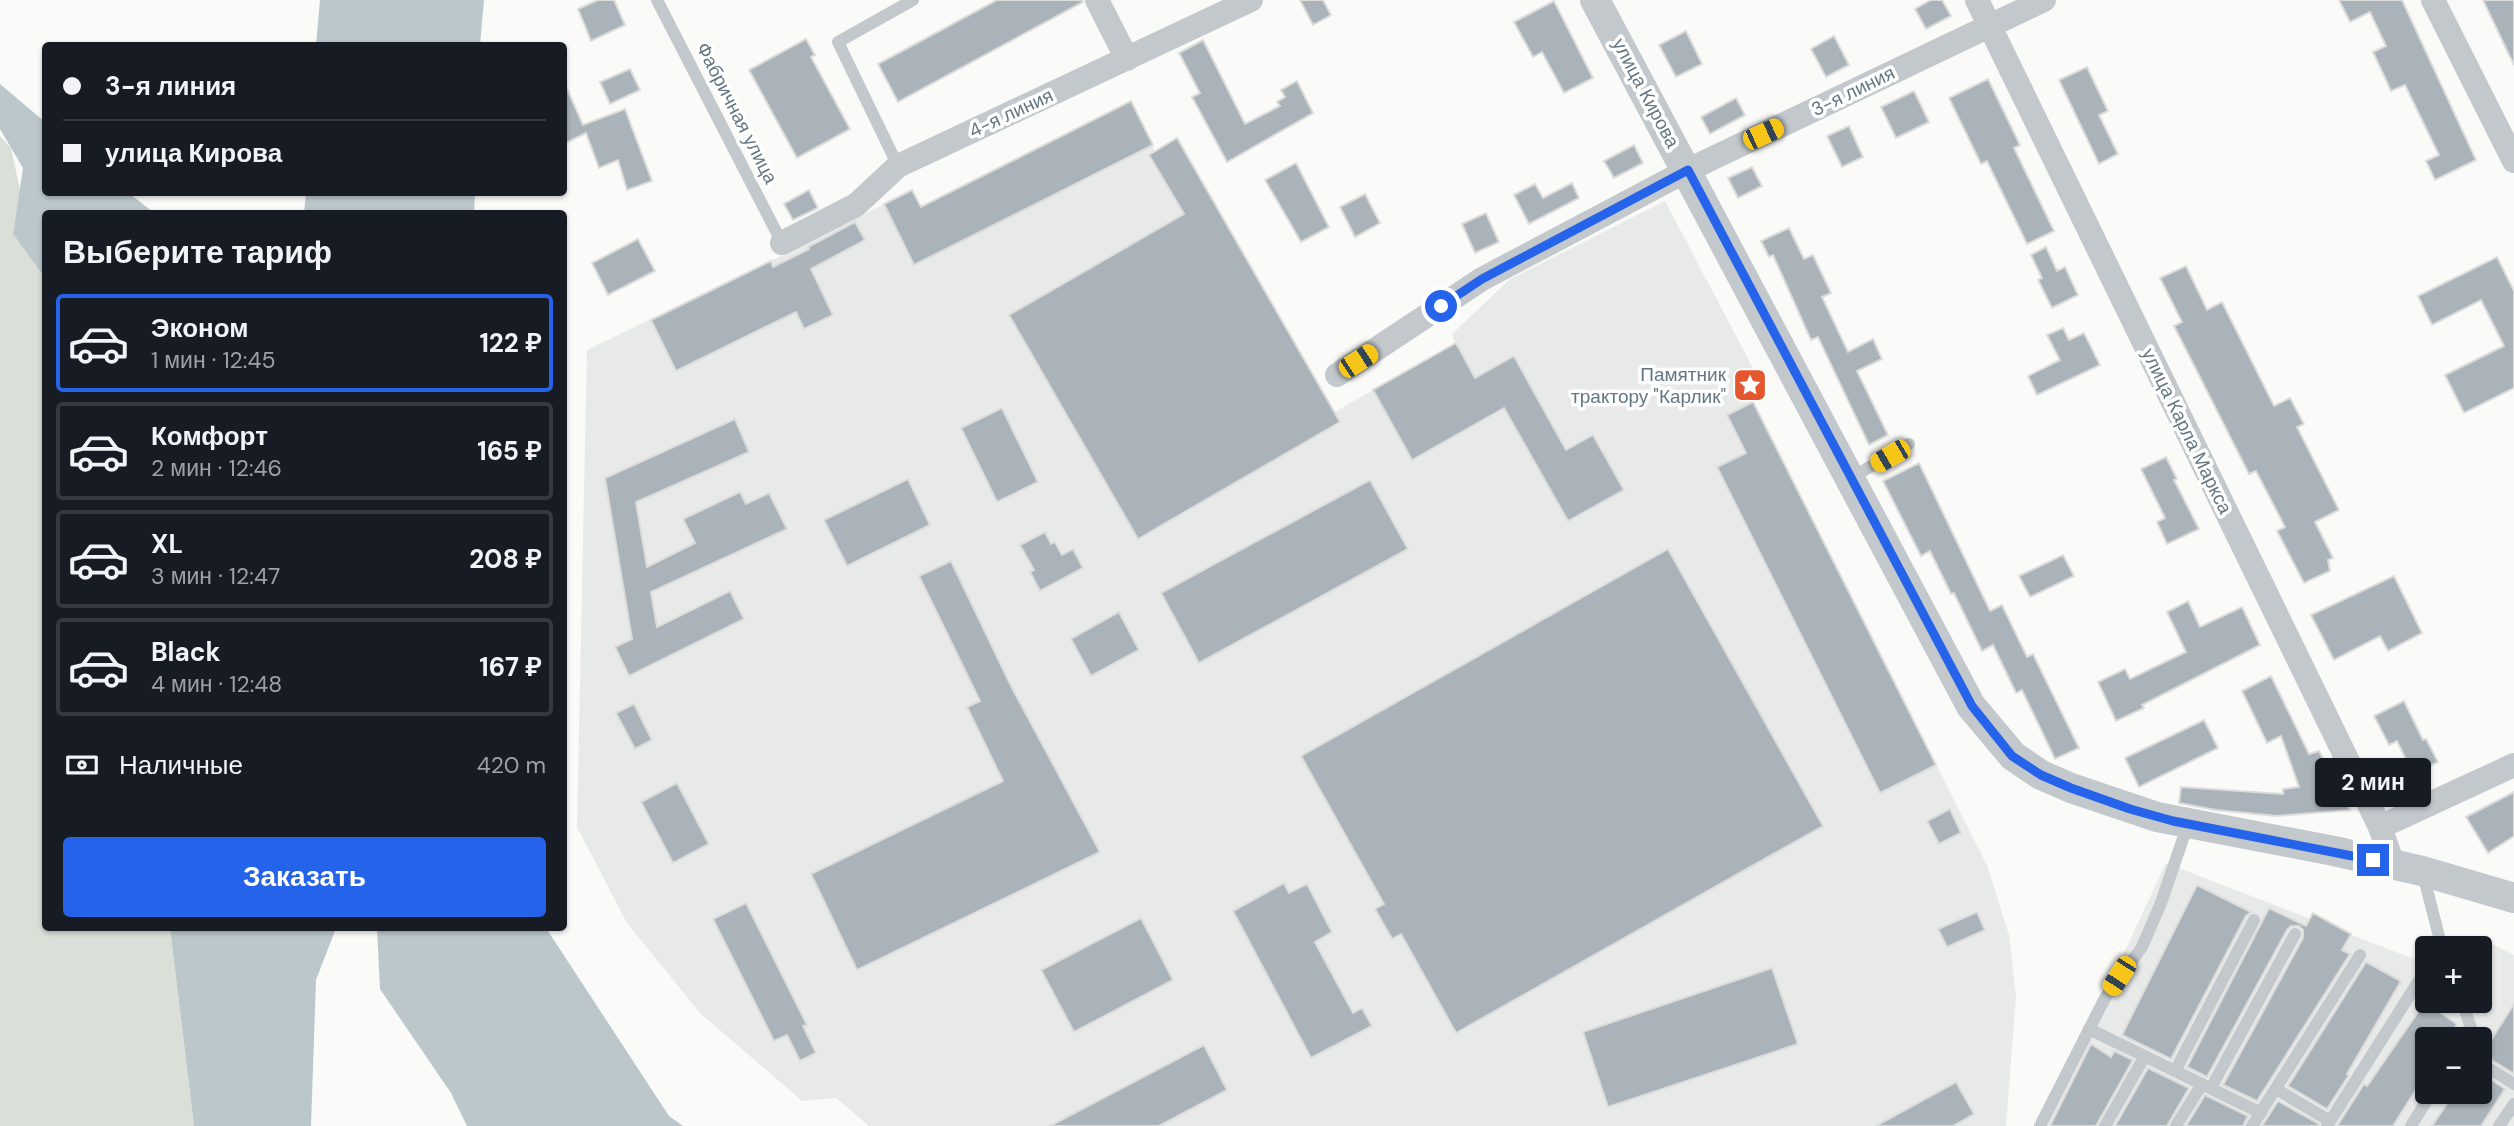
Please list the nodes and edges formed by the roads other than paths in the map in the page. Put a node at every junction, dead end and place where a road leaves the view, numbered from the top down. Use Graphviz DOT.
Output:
graph roads {
  1 [pos="657,0"];
  2 [pos="913,0"];
  3 [pos="1097,0"];
  4 [pos="1251,0"];
  5 [pos="1595,0"];
  6 [pos="1977,0"];
  7 [pos="2044,0"];
  8 [pos="2433,0"];
  9 [pos="1990,26"];
  10 [pos="1127,60"];
  11 [pos="2514,162"];
  12 [pos="898,166"];
  13 [pos="1688,170"];
  14 [pos="782,243"];
  15 [pos="1338,374"];
  16 [pos="1909,444"];
  17 [pos="1851,478"];
  18 [pos="2514,765"];
  19 [pos="2188,824"];
  20 [pos="2380,827"];
  21 [pos="2393,864"];
  22 [pos="2422,872"];
  23 [pos="2514,898"];
  24 [pos="2254,920"];
  25 [pos="2295,934"];
  26 [pos="2439,936"];
  27 [pos="2360,956"];
  28 [pos="2415,987"];
  29 [pos="2089,1029"];
  30 [pos="2145,1056"];
  31 [pos="2492,1070"];
  32 [pos="2175,1071"];
  33 [pos="2514,1084"];
  34 [pos="2206,1086"];
  35 [pos="2276,1089"];
  36 [pos="2425,1104"];
  37 [pos="2514,1104"];
  38 [pos="2261,1113"];
  39 [pos="2328,1124"];
  40 [pos="2040,1126"];
  41 [pos="2105,1126"];
  42 [pos="2176,1126"];
  43 [pos="2252,1126"];
  44 [pos="2411,1126"];
  45 [pos="2499,1126"];
  1 -- 14 [label="lane, Фабричная улица"];
  2 -- 12 [label="lane"];
  3 -- 10 [label="street"];
  4 -- 10 [label="street, 4-я линия"];
  5 -- 13 [label="street, улица Кирова"];
  6 -- 9 [label="street, улица Карла Маркса"];
  7 -- 9 [label="street, 3-я линия"];
  8 -- 11 [label="street"];
  9 -- 13 [label="street, 3-я линия"];
  9 -- 20 [label="street, улица Карла Маркса"];
  10 -- 12 [label="street, 4-я линия"];
  12 -- 14 [label="street, 4-я линия"];
  13 -- 15 [label="street, 3-я линия"];
  13 -- 17 [label="street, улица Кирова"];
  16 -- 17 [label="lane"];
  17 -- 19 [label="street, улица Кирова"];
  18 -- 20 [label="street"];
  19 -- 21 [label="street, улица Кирова"];
  19 -- 29 [label="lane"];
  20 -- 21 [label="street, улица Карла Маркса"];
  21 -- 22 [label="street, улица Кирова"];
  22 -- 23 [label="street, улица Кирова"];
  22 -- 26 [label="lane"];
  24 -- 32 [label="lane"];
  25 -- 34 [label="lane"];
  27 -- 35 [label="lane"];
  28 -- 39 [label="lane"];
  29 -- 30 [label="lane"];
  29 -- 40 [label="lane"];
  30 -- 32 [label="lane"];
  30 -- 41 [label="lane"];
  31 -- 33 [label="lane"];
  32 -- 34 [label="lane"];
  34 -- 38 [label="lane"];
  34 -- 42 [label="lane"];
  35 -- 38 [label="lane"];
  35 -- 39 [label="lane"];
  36 -- 44 [label="lane"];
  37 -- 45 [label="lane"];
  38 -- 43 [label="lane"];
}
